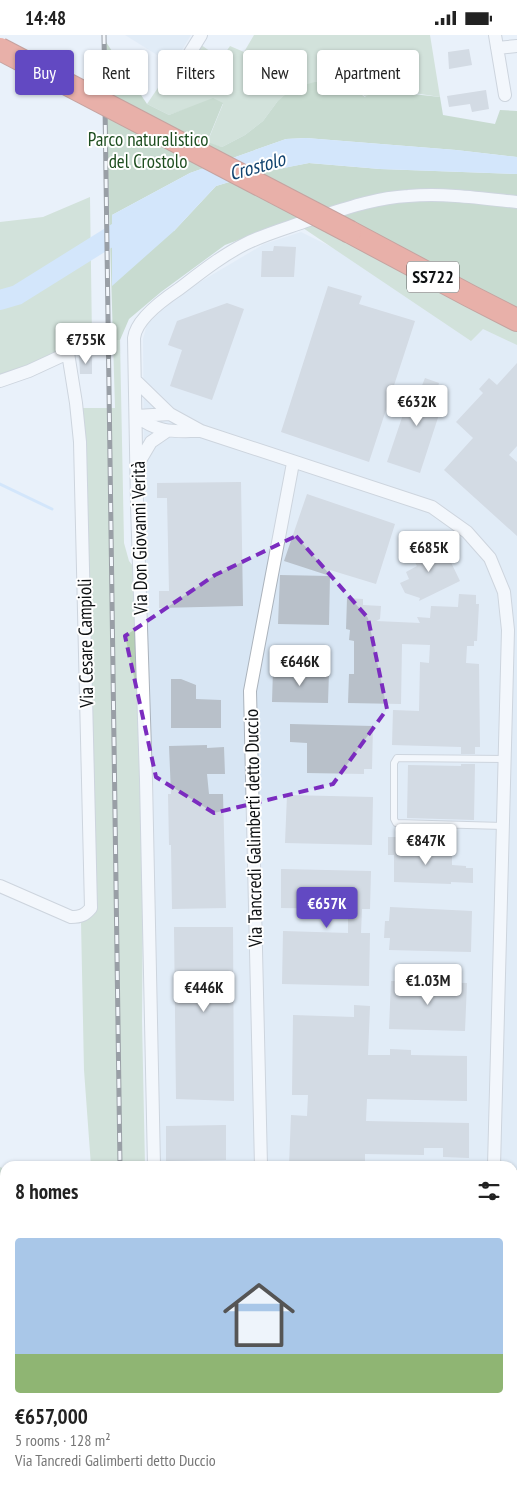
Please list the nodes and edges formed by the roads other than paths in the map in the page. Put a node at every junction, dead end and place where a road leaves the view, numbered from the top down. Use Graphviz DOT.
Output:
graph roads {
  1 [pos="201,35"];
  2 [pos="496,41"];
  3 [pos="517,45"];
  4 [pos="0,49"];
  5 [pos="192,50"];
  6 [pos="505,95"];
  7 [pos="517,202"];
  8 [pos="517,320"];
  9 [pos="135,380"];
  10 [pos="0,381"];
  11 [pos="170,414"];
  12 [pos="136,416"];
  13 [pos="167,431"];
  14 [pos="201,431"];
  15 [pos="293,463"];
  16 [pos="137,466"];
  17 [pos="505,759"];
  18 [pos="504,826"];
  19 [pos="0,886"];
  20 [pos="154,1161"];
  21 [pos="260,1161"];
  22 [pos="494,1161"];
  1 -- 5 [label="street"];
  2 -- 3 [label="street"];
  2 -- 6 [label="street"];
  4 -- 8 [label="highway, SS722, bridge"];
  7 -- 9 [label="street, Via Don Giovanni Verità"];
  9 -- 11 [label="street"];
  9 -- 12 [label="street, Via Don Giovanni Verità"];
  10 -- 19 [label="street, Via Cesare Campioli"];
  11 -- 12 [label="street"];
  11 -- 14 [label="street"];
  12 -- 13 [label="street"];
  12 -- 16 [label="street, Via Don Giovanni Verità"];
  13 -- 14 [label="street"];
  13 -- 16 [label="street"];
  14 -- 15 [label="street"];
  15 -- 17 [label="street"];
  15 -- 21 [label="street, Via Tancredi Galimberti detto Duccio"];
  16 -- 20 [label="street, Via Don Giovanni Verità"];
  17 -- 18 [label="street"];
  17 -- 18 [label="lane"];
  18 -- 22 [label="street"];
}
